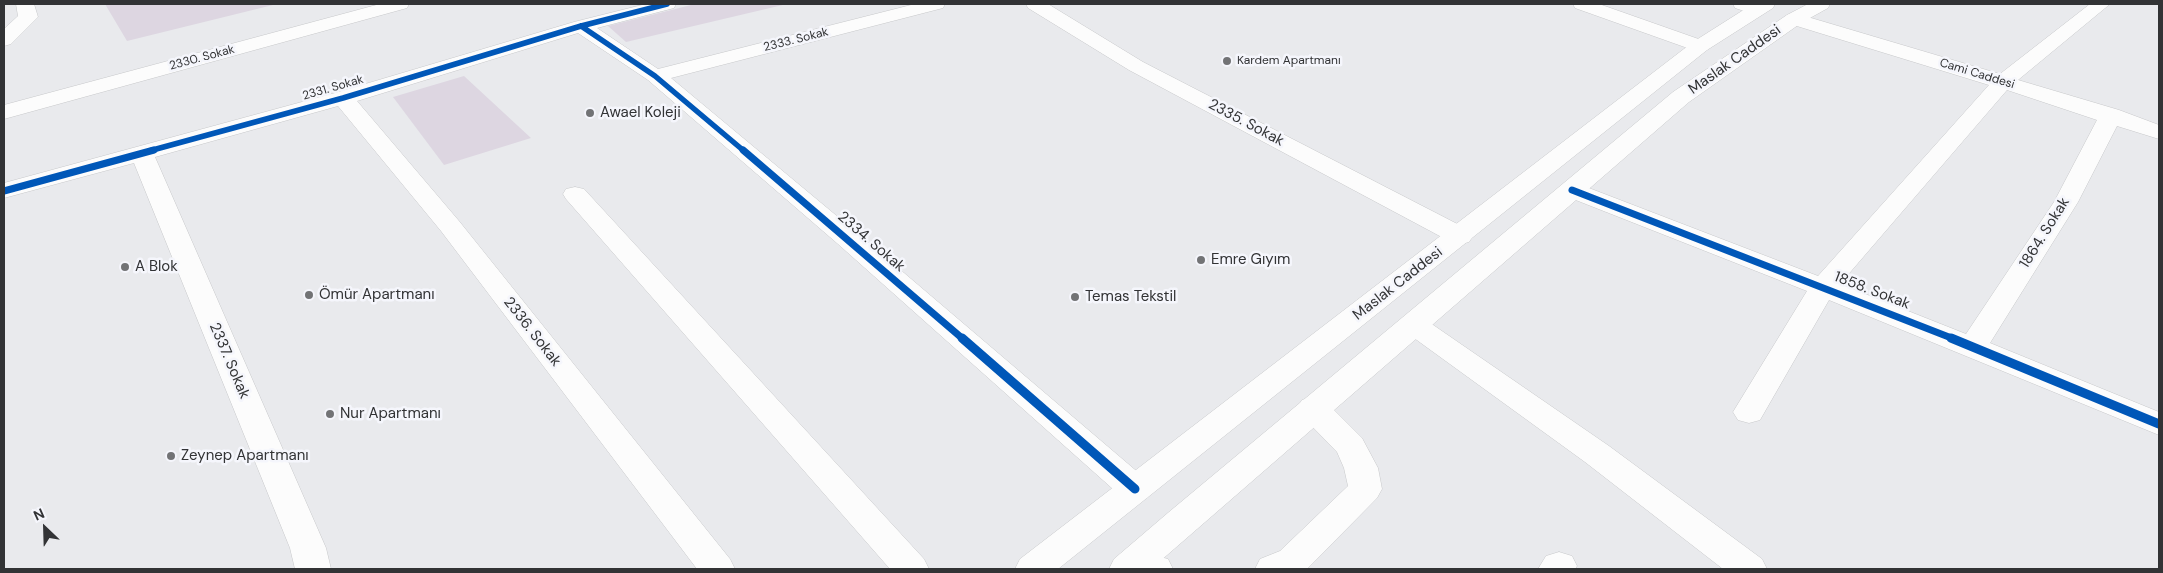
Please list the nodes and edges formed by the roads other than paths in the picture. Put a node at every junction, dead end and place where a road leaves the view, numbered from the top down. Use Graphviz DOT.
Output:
graph roads {
  1 [pos="25,4"];
  2 [pos="400,4"];
  3 [pos="667,4"];
  4 [pos="936,4"];
  5 [pos="1035,4"];
  6 [pos="1582,4"];
  7 [pos="1821,4"];
  8 [pos="2101,4"];
  9 [pos="1755,5"];
  10 [pos="1794,19"];
  11 [pos="581,26"];
  12 [pos="4,40"];
  13 [pos="1700,46"];
  14 [pos="655,76"];
  15 [pos="2003,82"];
  16 [pos="343,98"];
  17 [pos="4,112"];
  18 [pos="2111,115"];
  19 [pos="2159,132"];
  20 [pos="142,153"];
  21 [pos="1572,190"];
  22 [pos="4,191"];
  23 [pos="575,194"];
  24 [pos="1460,236"];
  25 [pos="1824,287"];
  26 [pos="1413,324"];
  27 [pos="1973,346"];
  28 [pos="1313,408"];
  29 [pos="1749,412"];
  30 [pos="2159,424"];
  31 [pos="1134,489"];
  32 [pos="1138,568"];
  33 [pos="313,569"];
  34 [pos="717,569"];
  35 [pos="911,569"];
  36 [pos="1033,569"];
  37 [pos="1273,569"];
  38 [pos="1749,569"];
  1 -- 12 [label="street"];
  2 -- 17 [label="street, 2330. Sokak"];
  3 -- 11 [label="street, 2331. Sokak"];
  4 -- 14 [label="street, 2333. Sokak"];
  5 -- 24 [label="street, 2335. Sokak"];
  6 -- 13 [label="street"];
  7 -- 10 [label="street, Maslak Caddesi"];
  8 -- 15 [label="street"];
  9 -- 13 [label="street, Maslak Caddesi"];
  10 -- 15 [label="street, Cami Caddesi"];
  10 -- 21 [label="street, Maslak Caddesi"];
  11 -- 14 [label="street, 2334. Sokak"];
  11 -- 16 [label="street, 2331. Sokak"];
  13 -- 24 [label="street, Maslak Caddesi"];
  14 -- 31 [label="street, 2334. Sokak"];
  15 -- 18 [label="street, Cami Caddesi"];
  15 -- 25 [label="street"];
  16 -- 20 [label="street, 2331. Sokak"];
  16 -- 34 [label="street, 2336. Sokak"];
  18 -- 19 [label="street, Cami Caddesi"];
  18 -- 27 [label="street, 1864. Sokak"];
  20 -- 22 [label="street, 2331. Sokak"];
  20 -- 33 [label="street, 2337. Sokak"];
  21 -- 25 [label="street, 1858. Sokak"];
  21 -- 26 [label="street, Maslak Caddesi"];
  23 -- 35 [label="street"];
  24 -- 31 [label="street, Maslak Caddesi"];
  25 -- 27 [label="street, 1858. Sokak"];
  25 -- 29 [label="street"];
  26 -- 28 [label="street, Maslak Caddesi"];
  26 -- 38 [label="street"];
  27 -- 30 [label="street, 1858. Sokak"];
  28 -- 32 [label="street, Maslak Caddesi"];
  28 -- 37 [label="street"];
  31 -- 36 [label="street, Maslak Caddesi"];
}
